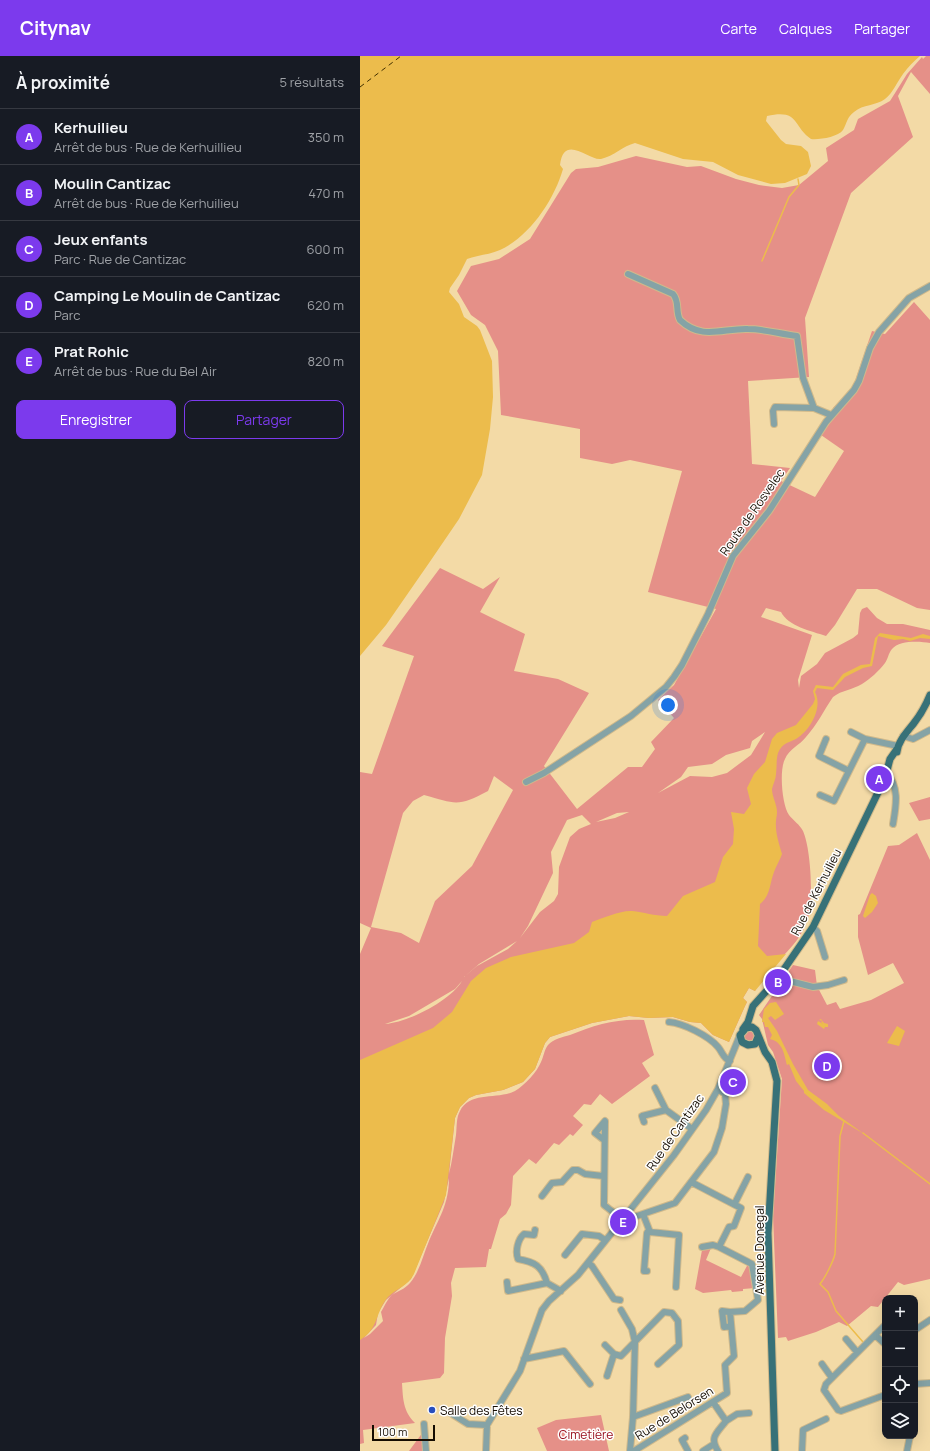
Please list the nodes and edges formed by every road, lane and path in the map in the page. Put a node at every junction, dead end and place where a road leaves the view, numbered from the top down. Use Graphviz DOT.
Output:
graph roads {
  1 [pos="628,274"];
  2 [pos="930,286"];
  3 [pos="814,408"];
  4 [pos="831,415"];
  5 [pos="774,424"];
  6 [pos="930,695"];
  7 [pos="930,730"];
  8 [pos="850,732"];
  9 [pos="904,735"];
  10 [pos="826,739"];
  11 [pos="865,739"];
  12 [pos="897,747"];
  13 [pos="849,771"];
  14 [pos="886,773"];
  15 [pos="526,782"];
  16 [pos="820,795"];
  17 [pos="893,824"];
  18 [pos="813,927"];
  19 [pos="825,957"];
  20 [pos="778,978"];
  21 [pos="844,980"];
  22 [pos="768,991"];
  23 [pos="669,1022"];
  24 [pos="742,1032"];
  25 [pos="757,1034"];
  26 [pos="750,1045"];
  27 [pos="735,1052"];
  28 [pos="765,1052"];
  29 [pos="730,1061"];
  30 [pos="655,1088"];
  31 [pos="718,1089"];
  32 [pos="666,1110"];
  33 [pos="644,1122"];
  34 [pos="692,1129"];
  35 [pos="604,1140"];
  36 [pos="603,1176"];
  37 [pos="748,1177"];
  38 [pos="691,1182"];
  39 [pos="542,1196"];
  40 [pos="735,1203"];
  41 [pos="643,1214"];
  42 [pos="623,1218"];
  43 [pos="535,1230"];
  44 [pos="649,1230"];
  45 [pos="605,1240"];
  46 [pos="702,1247"];
  47 [pos="719,1247"];
  48 [pos="565,1255"];
  49 [pos="588,1263"];
  50 [pos="647,1271"];
  51 [pos="507,1282"];
  52 [pos="547,1283"];
  53 [pos="676,1287"];
  54 [pos="561,1291"];
  55 [pos="620,1300"];
  56 [pos="621,1310"];
  57 [pos="930,1320"];
  58 [pos="882,1328"];
  59 [pos="918,1328"];
  60 [pos="875,1335"];
  61 [pos="846,1339"];
  62 [pos="882,1341"];
  63 [pos="635,1342"];
  64 [pos="605,1345"];
  65 [pos="856,1352"];
  66 [pos="614,1354"];
  67 [pos="524,1359"];
  68 [pos="658,1364"];
  69 [pos="822,1364"];
  70 [pos="607,1376"];
  71 [pos="832,1378"];
  72 [pos="930,1383"];
  73 [pos="590,1384"];
  74 [pos="918,1384"];
  75 [pos="882,1396"];
  76 [pos="688,1397"];
  77 [pos="713,1402"];
  78 [pos="449,1412"];
  79 [pos="749,1413"];
  80 [pos="633,1417"];
  81 [pos="826,1419"];
  82 [pos="726,1421"];
  83 [pos="424,1424"];
  84 [pos="487,1424"];
  85 [pos="685,1438"];
  86 [pos="909,1439"];
  87 [pos="714,1444"];
  88 [pos="426,1451"];
  89 [pos="486,1451"];
  90 [pos="630,1451"];
  91 [pos="634,1451"];
  92 [pos="688,1451"];
  93 [pos="703,1451"];
  94 [pos="718,1451"];
  95 [pos="775,1451"];
  96 [pos="802,1451"];
  97 [pos="907,1451"];
  1 -- 3 [label="street"];
  2 -- 4 [label="street, Route de Rosvelec"];
  3 -- 4 [label="street"];
  3 -- 5 [label="street"];
  4 -- 15 [label="street, Route de Rosvelec"];
  6 -- 9 [label="main road"];
  7 -- 9 [label="street"];
  8 -- 11 [label="street"];
  9 -- 12 [label="main road"];
  10 -- 13 [label="street"];
  11 -- 12 [label="street"];
  11 -- 13 [label="street"];
  12 -- 14 [label="main road, Rue de Kerhuilieu"];
  13 -- 16 [label="street"];
  14 -- 17 [label="street"];
  14 -- 18 [label="main road, Rue de Kerhuilieu"];
  18 -- 19 [label="street"];
  18 -- 20 [label="main road, Rue de Kerhuilieu"];
  20 -- 21 [label="street"];
  20 -- 22 [label="main road, Rue de Kerhuilieu"];
  22 -- 24 [label="main road, Rue de Kerhuilieu"];
  22 -- 25 [label="main road, Rue de Kerhuilieu"];
  23 -- 29 [label="street"];
  24 -- 25 [label="main road"];
  24 -- 26 [label="main road"];
  24 -- 27 [label="street, Rue de Cantizac"];
  25 -- 26 [label="main road"];
  25 -- 28 [label="main road, Avenue Donegal"];
  26 -- 27 [label="street"];
  26 -- 28 [label="main road"];
  27 -- 29 [label="street, Rue de Cantizac"];
  28 -- 95 [label="main road, Avenue Donegal"];
  29 -- 31 [label="street, Rue de Cantizac"];
  30 -- 32 [label="street"];
  31 -- 34 [label="street, Rue de Cantizac"];
  31 -- 38 [label="street"];
  32 -- 33 [label="street"];
  32 -- 34 [label="street"];
  34 -- 42 [label="street, Rue de Cantizac"];
  35 -- 36 [label="street"];
  36 -- 39 [label="street"];
  36 -- 42 [label="street"];
  37 -- 40 [label="street"];
  38 -- 40 [label="street"];
  38 -- 41 [label="street"];
  40 -- 47 [label="street"];
  41 -- 42 [label="street"];
  41 -- 44 [label="street"];
  42 -- 45 [label="street, Rue de Cantizac"];
  43 -- 52 [label="street"];
  44 -- 50 [label="street"];
  44 -- 53 [label="street"];
  45 -- 48 [label="street"];
  45 -- 49 [label="street, Rue de Cantizac"];
  46 -- 47 [label="street, Rue de Belorsen"];
  47 -- 77 [label="street, Rue de Belorsen"];
  49 -- 54 [label="street, Rue de Cantizac"];
  49 -- 55 [label="street"];
  51 -- 52 [label="street"];
  52 -- 54 [label="street"];
  54 -- 67 [label="street, Rue de Cantizac"];
  56 -- 63 [label="street"];
  57 -- 59 [label="street"];
  58 -- 60 [label="street"];
  60 -- 62 [label="street"];
  60 -- 65 [label="street"];
  61 -- 65 [label="street"];
  63 -- 66 [label="street"];
  63 -- 68 [label="street"];
  63 -- 80 [label="street"];
  64 -- 66 [label="street"];
  65 -- 71 [label="street"];
  66 -- 70 [label="street"];
  67 -- 73 [label="street"];
  67 -- 84 [label="street, Rue de Cantizac"];
  69 -- 71 [label="street"];
  71 -- 75 [label="street"];
  72 -- 74 [label="street"];
  76 -- 80 [label="street"];
  77 -- 82 [label="street"];
  77 -- 91 [label="street, Rue de Belorsen"];
  78 -- 84 [label="street"];
  79 -- 82 [label="street"];
  80 -- 90 [label="street"];
  81 -- 96 [label="street"];
  82 -- 87 [label="street"];
  83 -- 88 [label="street"];
  84 -- 89 [label="street"];
  85 -- 92 [label="street"];
  86 -- 97 [label="street"];
  87 -- 93 [label="street"];
  87 -- 94 [label="street"];
}
